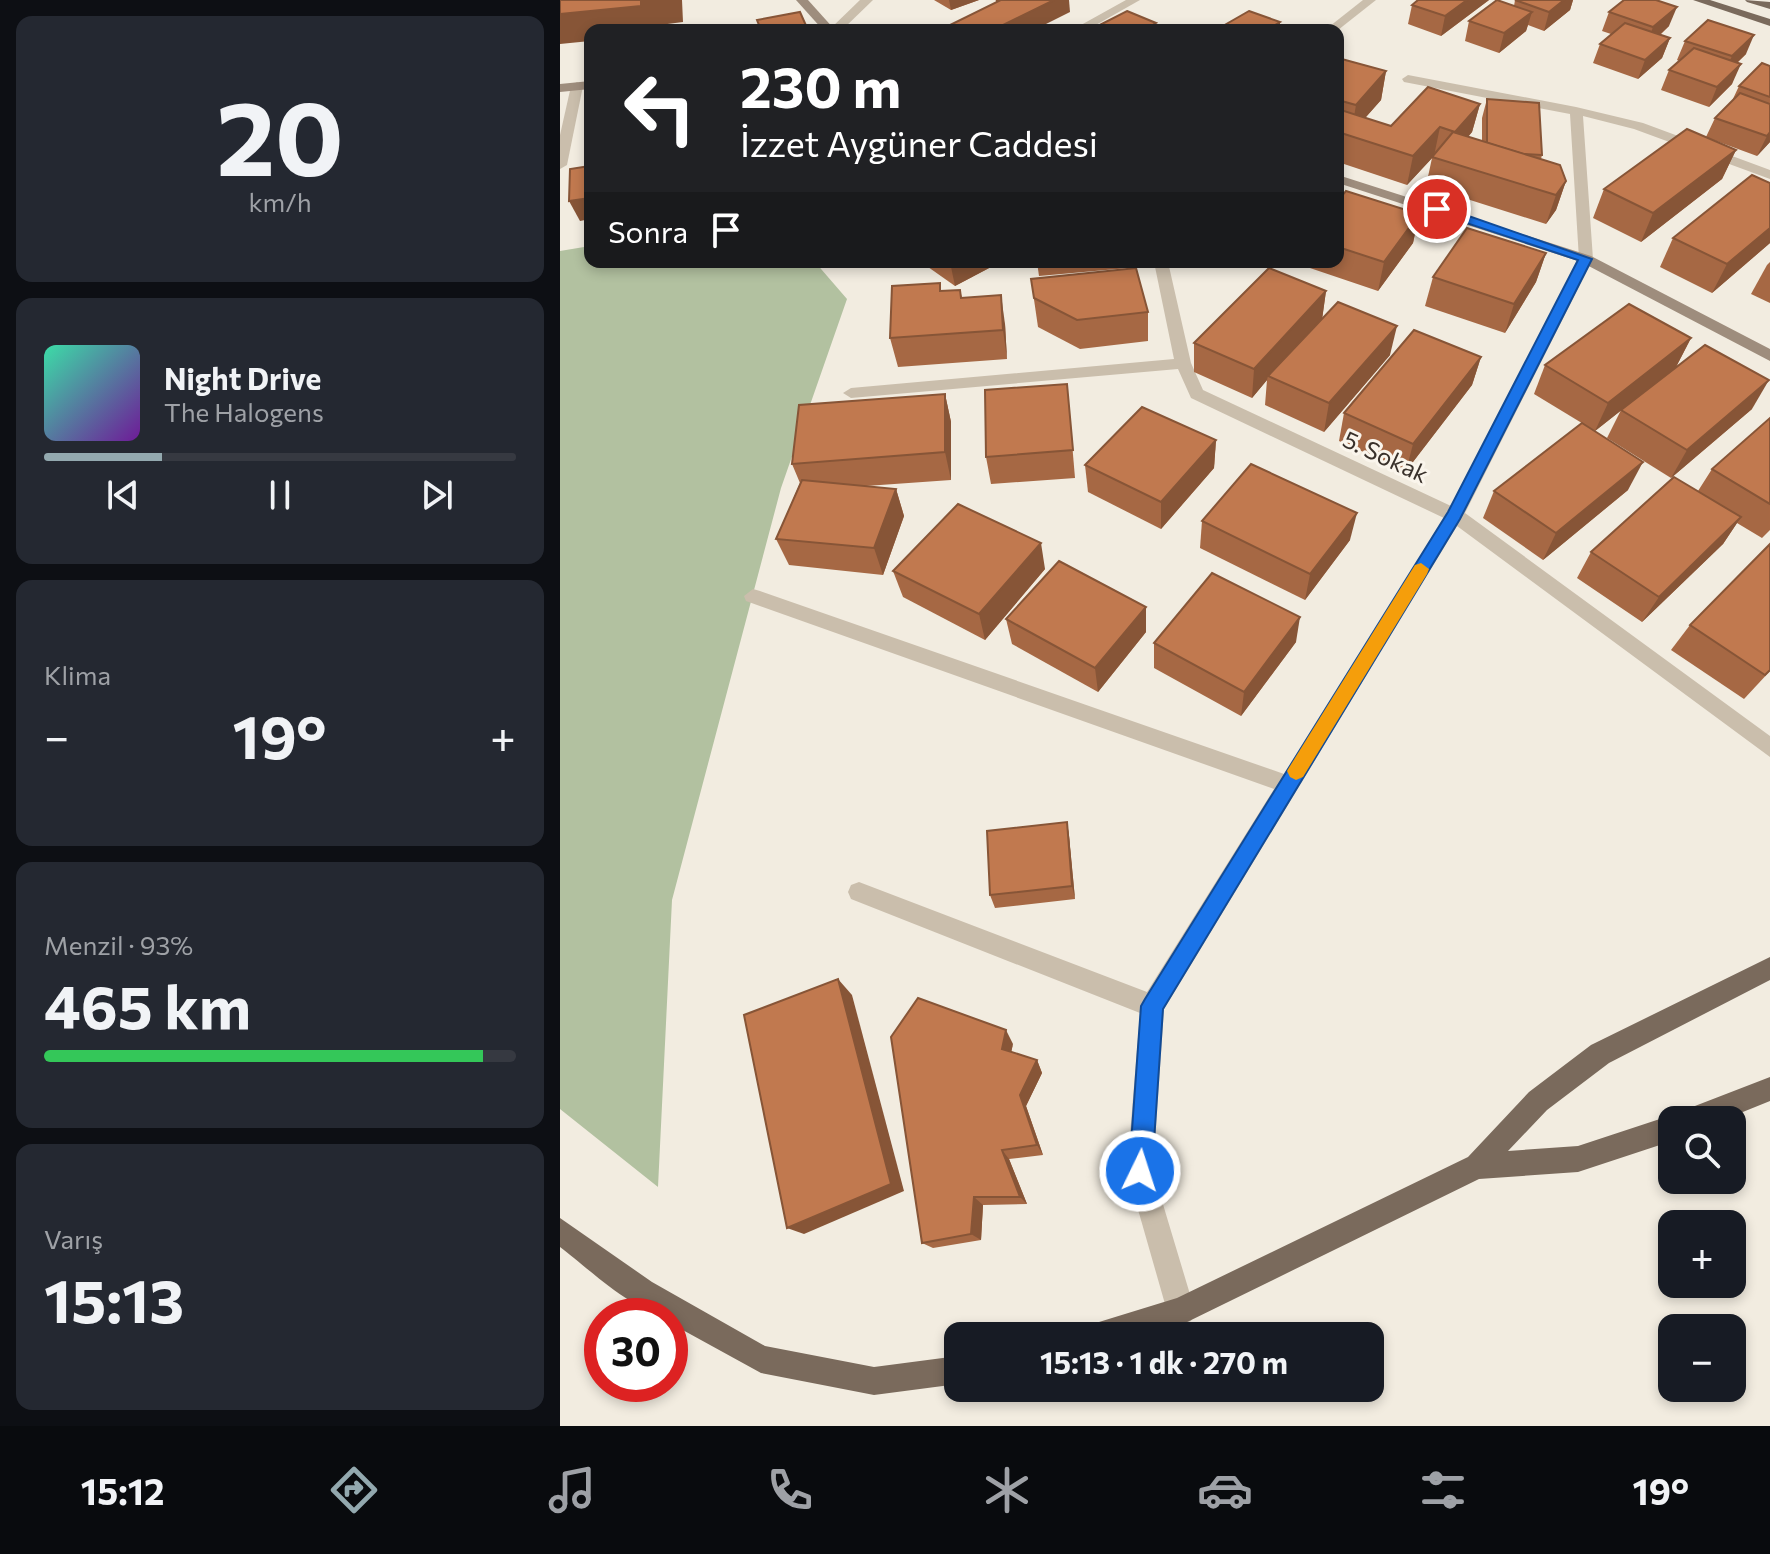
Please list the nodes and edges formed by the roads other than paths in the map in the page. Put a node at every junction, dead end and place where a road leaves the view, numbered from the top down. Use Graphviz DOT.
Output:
graph roads {
  1 [pos="802,0"];
  2 [pos="867,0"];
  3 [pos="1134,0"];
  4 [pos="1370,0"];
  5 [pos="1699,0"];
  6 [pos="1751,0"];
  7 [pos="1770,6"];
  8 [pos="1770,23"];
  9 [pos="826,24"];
  10 [pos="839,24"];
  11 [pos="1089,24"];
  12 [pos="1339,24"];
  13 [pos="1408,79"];
  14 [pos="584,86"];
  15 [pos="560,88"];
  16 [pos="1576,111"];
  17 [pos="560,165"];
  18 [pos="1770,175"];
  19 [pos="1344,181"];
  20 [pos="1586,259"];
  21 [pos="1162,268"];
  22 [pos="1770,356"];
  23 [pos="1183,363"];
  24 [pos="851,393"];
  25 [pos="1455,515"];
  26 [pos="753,596"];
  27 [pos="1770,748"];
  28 [pos="1288,785"];
  29 [pos="859,892"];
  30 [pos="1770,968"];
  31 [pos="1152,1006"];
  32 [pos="1770,1089"];
  33 [pos="1727,1106"];
  34 [pos="1658,1133"];
  35 [pos="1477,1166"];
  36 [pos="560,1231"];
  37 [pos="1181,1311"];
  38 [pos="1144,1322"];
  39 [pos="944,1372"];
  1 -- 9 [label="street"];
  2 -- 10 [label="street"];
  3 -- 11 [label="street"];
  4 -- 12 [label="street"];
  5 -- 8 [label="main road"];
  6 -- 7 [label="main road"];
  13 -- 16 [label="street"];
  14 -- 15 [label="street"];
  14 -- 17 [label="street"];
  16 -- 18 [label="street"];
  16 -- 20 [label="street"];
  19 -- 20 [label="street"];
  20 -- 22 [label="street"];
  20 -- 25 [label="street"];
  21 -- 23 [label="street, 5. Sokak"];
  23 -- 24 [label="street"];
  23 -- 25 [label="street, 5. Sokak"];
  25 -- 27 [label="street, 5. Sokak"];
  25 -- 28 [label="street"];
  26 -- 28 [label="street"];
  28 -- 31 [label="street"];
  29 -- 31 [label="street"];
  30 -- 35 [label="main road"];
  31 -- 37 [label="street"];
  32 -- 33 [label="main road"];
  34 -- 35 [label="main road"];
  35 -- 37 [label="main road"];
  36 -- 39 [label="main road"];
  37 -- 38 [label="main road"];
}
